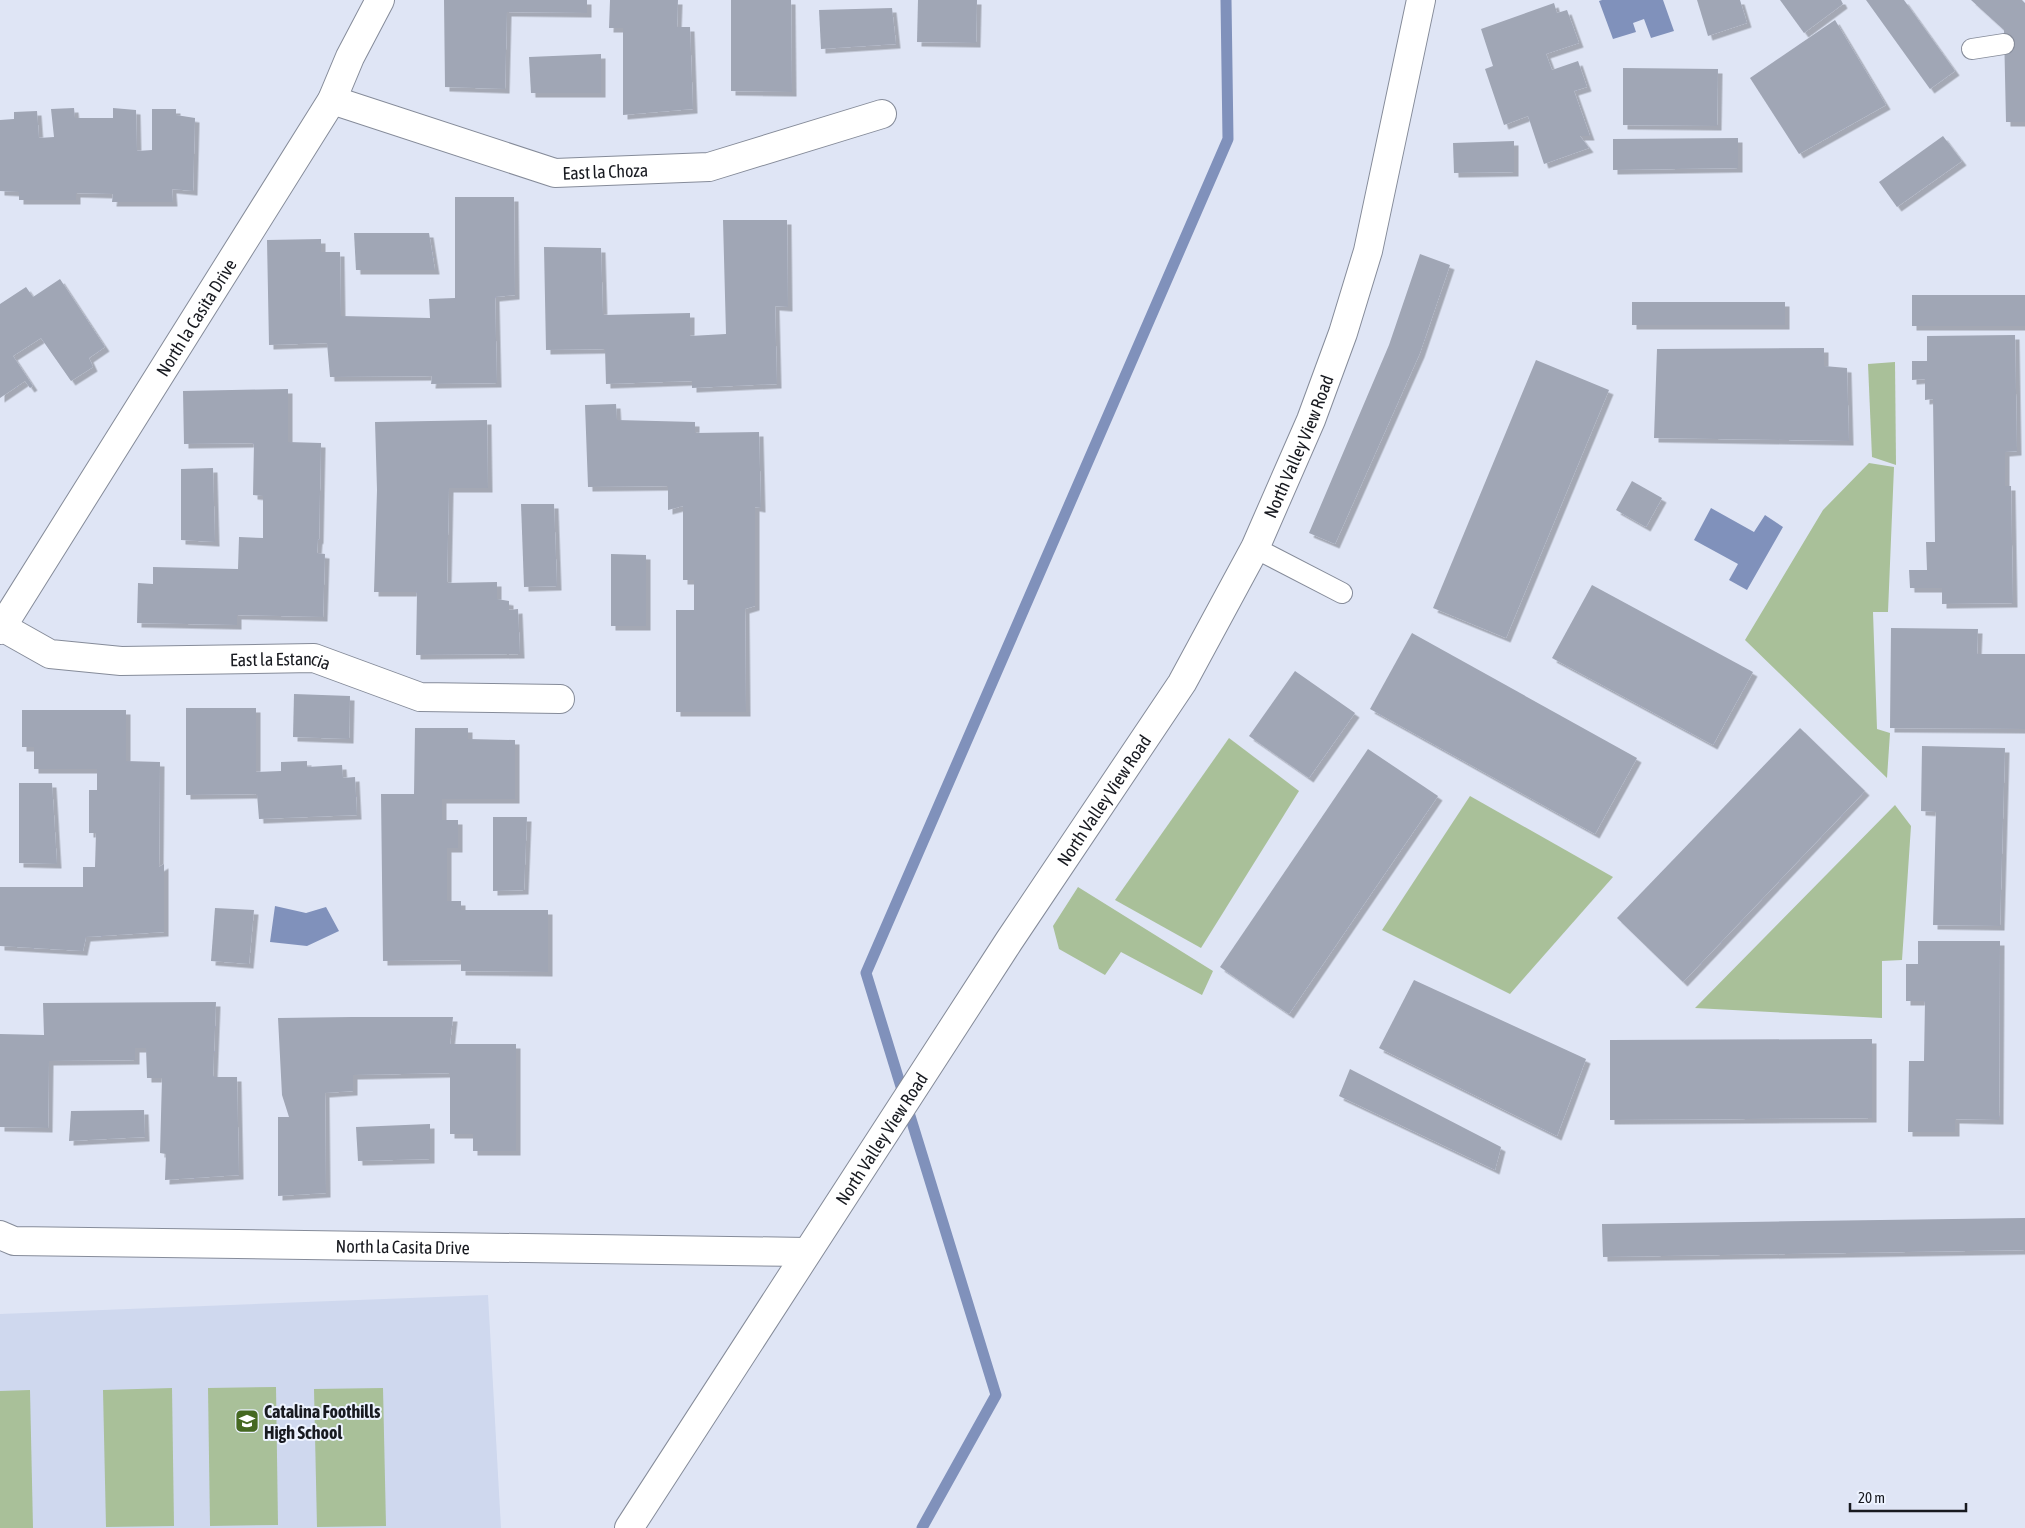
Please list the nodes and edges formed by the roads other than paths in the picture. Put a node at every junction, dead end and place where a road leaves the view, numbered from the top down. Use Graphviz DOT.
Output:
graph roads {
  1 [pos="380,0"];
  2 [pos="1421,0"];
  3 [pos="2004,44"];
  4 [pos="1972,49"];
  5 [pos="332,100"];
  6 [pos="882,114"];
  7 [pos="1255,548"];
  8 [pos="1342,593"];
  9 [pos="1,628"];
  10 [pos="560,699"];
  11 [pos="0,1235"];
  12 [pos="807,1252"];
  13 [pos="629,1528"];
  1 -- 5 [label="street, North la Casita Drive"];
  2 -- 7 [label="street, North Valley View Road"];
  3 -- 4 [label="lane"];
  5 -- 6 [label="street, East la Choza"];
  5 -- 9 [label="street, North la Casita Drive"];
  7 -- 8 [label="lane"];
  7 -- 12 [label="street, North Valley View Road"];
  9 -- 10 [label="street, East la Estancia"];
  11 -- 12 [label="street, North la Casita Drive"];
  12 -- 13 [label="street, North Valley View Road"];
}
